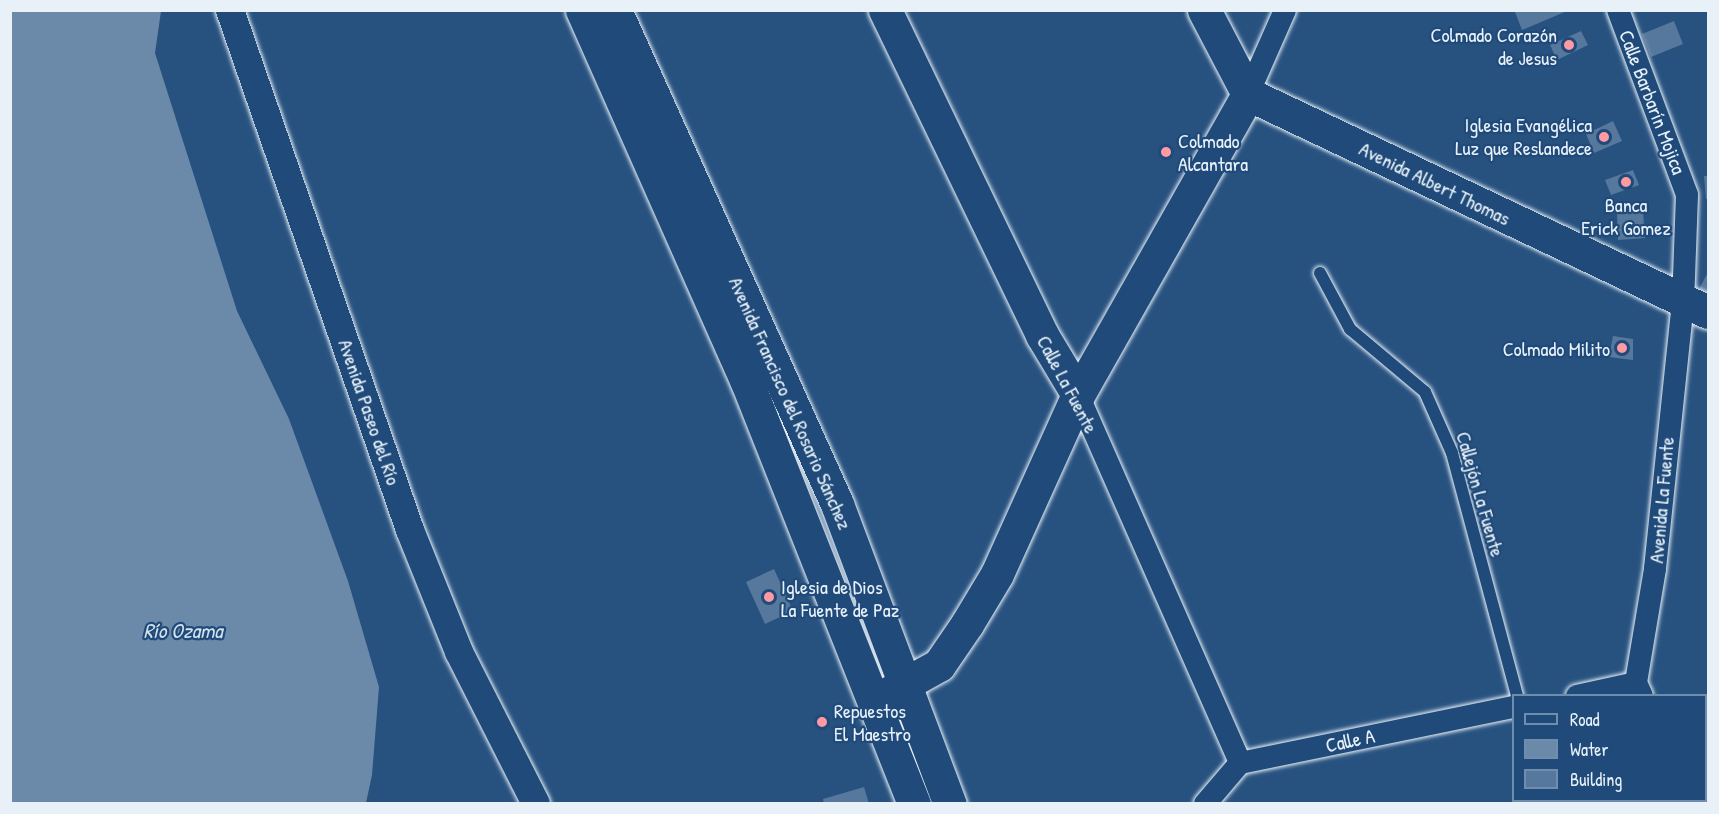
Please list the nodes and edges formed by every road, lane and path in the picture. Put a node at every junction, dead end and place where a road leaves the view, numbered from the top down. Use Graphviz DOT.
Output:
graph roads {
  1 [pos="230,10"];
  2 [pos="582,10"];
  3 [pos="615,10"];
  4 [pos="885,10"];
  5 [pos="1204,10"];
  6 [pos="1285,10"];
  7 [pos="1618,10"];
  8 [pos="1248,94"];
  9 [pos="1320,273"];
  10 [pos="1696,307"];
  11 [pos="1078,395"];
  12 [pos="905,686"];
  13 [pos="1639,689"];
  14 [pos="1515,694"];
  15 [pos="1595,694"];
  16 [pos="874,700"];
  17 [pos="1512,707"];
  18 [pos="1240,763"];
  19 [pos="536,804"];
  20 [pos="914,804"];
  21 [pos="950,804"];
  22 [pos="1205,804"];
  1 -- 19 [label="street, Avenida Paseo del Río"];
  2 -- 16 [label="main road, Avenida Francisco del Rosario Sánchez"];
  3 -- 12 [label="main road, Avenida Francisco del Rosario Sánchez"];
  4 -- 11 [label="main road, Calle La Fuente"];
  5 -- 8 [label="main road"];
  6 -- 8 [label="street"];
  7 -- 10 [label="street, Calle Barbarín Mojica"];
  8 -- 10 [label="main road, Avenida Albert Thomas"];
  8 -- 11 [label="main road"];
  9 -- 14 [label="lane, Callejón La Fuente"];
  10 -- 13 [label="street, Avenida La Fuente"];
  11 -- 12 [label="main road"];
  11 -- 18 [label="street, Calle La Fuente"];
  12 -- 16 [label="main road"];
  12 -- 21 [label="main road, Avenida Francisco del Rosario Sánchez"];
  13 -- 15 [label="street"];
  16 -- 20 [label="main road, Avenida Francisco del Rosario Sánchez"];
  17 -- 18 [label="street, Calle A"];
  18 -- 22 [label="street"];
}
